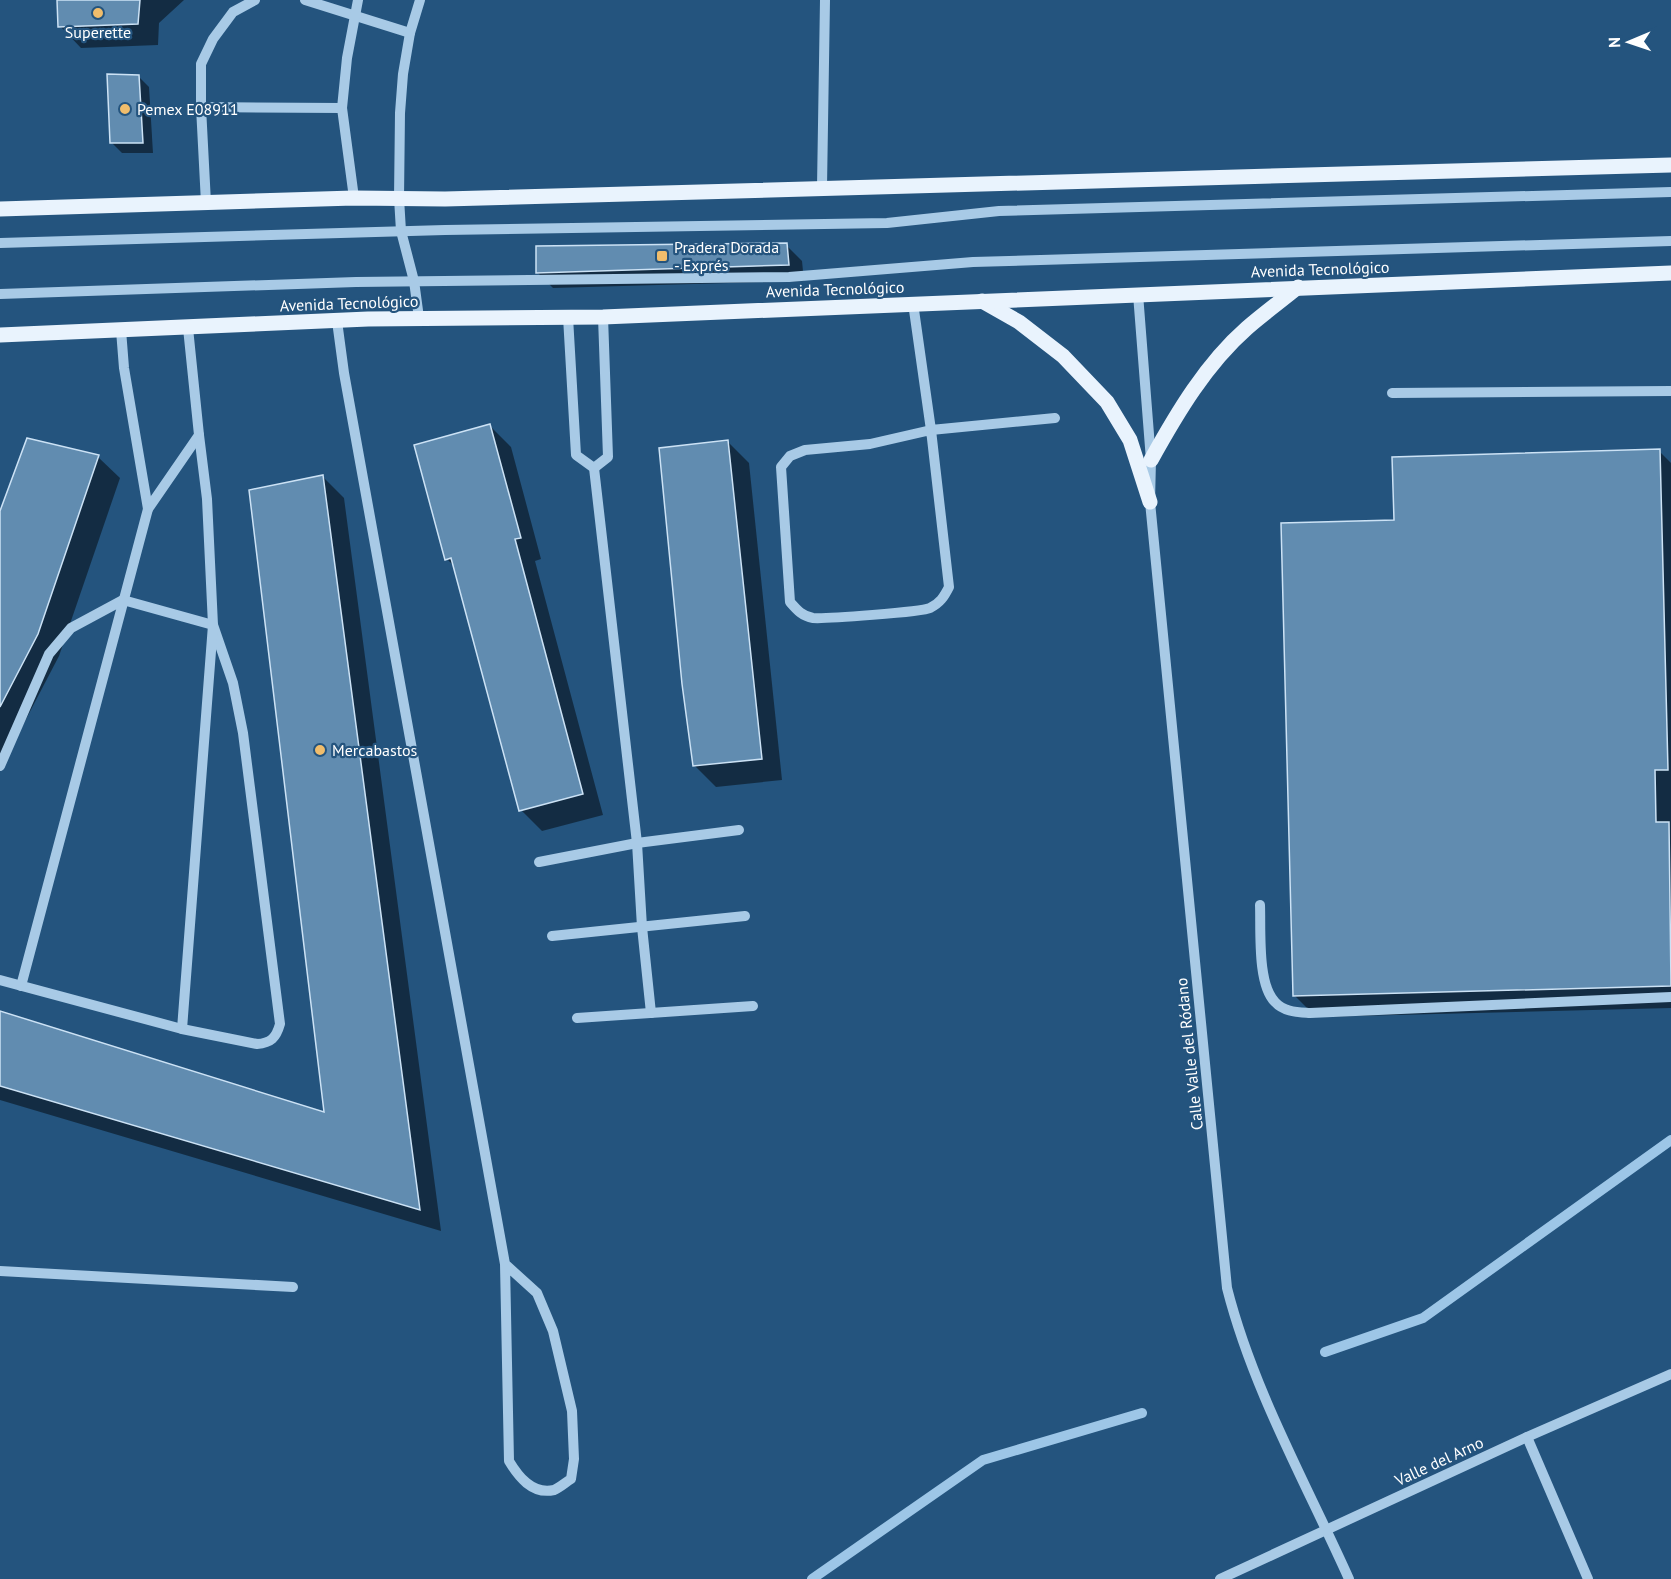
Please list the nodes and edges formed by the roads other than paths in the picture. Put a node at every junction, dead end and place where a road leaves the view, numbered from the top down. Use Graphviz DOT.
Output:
graph roads {
  1 [pos="255,0"];
  2 [pos="305,0"];
  3 [pos="358,0"];
  4 [pos="420,0"];
  5 [pos="825,0"];
  6 [pos="354,17"];
  7 [pos="410,33"];
  8 [pos="201,107"];
  9 [pos="342,108"];
  10 [pos="1670,165"];
  11 [pos="822,187"];
  12 [pos="1671,192"];
  13 [pos="354,198"];
  14 [pos="399,198"];
  15 [pos="206,202"];
  16 [pos="0,209"];
  17 [pos="401,231"];
  18 [pos="1671,241"];
  19 [pos="0,243"];
  20 [pos="1670,271"];
  21 [pos="414,281"];
  22 [pos="1298,288"];
  23 [pos="0,294"];
  24 [pos="1138,294"];
  25 [pos="982,301"];
  26 [pos="913,303"];
  27 [pos="603,316"];
  28 [pos="568,317"];
  29 [pos="419,318"];
  30 [pos="337,321"];
  31 [pos="188,328"];
  32 [pos="122,330"];
  33 [pos="0,335"];
  34 [pos="1671,391"];
  35 [pos="1392,393"];
  36 [pos="1054,418"];
  37 [pos="930,430"];
  38 [pos="199,435"];
  39 [pos="1151,460"];
  40 [pos="594,468"];
  41 [pos="1150,502"];
  42 [pos="148,509"];
  43 [pos="123,600"];
  44 [pos="213,625"];
  45 [pos="0,766"];
  46 [pos="739,830"];
  47 [pos="637,843"];
  48 [pos="539,862"];
  49 [pos="1260,906"];
  50 [pos="745,916"];
  51 [pos="642,927"];
  52 [pos="552,936"];
  53 [pos="0,980"];
  54 [pos="21,986"];
  55 [pos="1671,997"];
  56 [pos="753,1006"];
  57 [pos="651,1013"];
  58 [pos="577,1018"];
  59 [pos="182,1029"];
  60 [pos="505,1264"];
  61 [pos="0,1271"];
  62 [pos="293,1287"];
  63 [pos="1671,1374"];
  64 [pos="1527,1437"];
  65 [pos="1327,1529"];
  66 [pos="1220,1579"];
  67 [pos="1349,1579"];
  68 [pos="1588,1579"];
  1 -- 8 [label="street"];
  2 -- 6 [label="street"];
  3 -- 6 [label="street"];
  4 -- 7 [label="street"];
  5 -- 11 [label="street"];
  6 -- 7 [label="street"];
  6 -- 9 [label="street"];
  7 -- 14 [label="street"];
  8 -- 9 [label="street"];
  8 -- 15 [label="street"];
  9 -- 13 [label="street"];
  10 -- 11 [label="main road"];
  11 -- 14 [label="main road"];
  12 -- 17 [label="street"];
  13 -- 14 [label="main road"];
  13 -- 15 [label="main road"];
  14 -- 17 [label="street"];
  15 -- 16 [label="main road"];
  17 -- 19 [label="street"];
  17 -- 21 [label="street"];
  18 -- 21 [label="street"];
  20 -- 22 [label="main road, Avenida Tecnológico"];
  21 -- 23 [label="street"];
  21 -- 29 [label="street"];
  22 -- 24 [label="main road, Avenida Tecnológico"];
  22 -- 39 [label="main road"];
  24 -- 25 [label="main road, Avenida Tecnológico"];
  24 -- 39 [label="street, Calle Valle del Ródano"];
  25 -- 26 [label="main road, Avenida Tecnológico"];
  25 -- 41 [label="main road"];
  26 -- 27 [label="main road, Avenida Tecnológico"];
  26 -- 37 [label="street"];
  27 -- 28 [label="main road, Avenida Tecnológico"];
  27 -- 40 [label="street"];
  28 -- 29 [label="main road, Avenida Tecnológico"];
  28 -- 40 [label="street"];
  29 -- 30 [label="main road, Avenida Tecnológico"];
  30 -- 31 [label="main road, Avenida Tecnológico"];
  30 -- 60 [label="street"];
  31 -- 32 [label="main road, Avenida Tecnológico"];
  31 -- 38 [label="street"];
  32 -- 33 [label="main road, Avenida Tecnológico"];
  32 -- 42 [label="street"];
  34 -- 35 [label="street"];
  36 -- 37 [label="street"];
  37 -- 37 [label="street"];
  38 -- 42 [label="street"];
  38 -- 44 [label="street"];
  39 -- 41 [label="street, Calle Valle del Ródano"];
  40 -- 47 [label="street"];
  41 -- 65 [label="street, Calle Valle del Ródano"];
  42 -- 43 [label="street"];
  43 -- 44 [label="street"];
  43 -- 45 [label="street"];
  43 -- 54 [label="street"];
  44 -- 59 [label="street"];
  44 -- 59 [label="street"];
  46 -- 47 [label="street"];
  47 -- 48 [label="street"];
  47 -- 51 [label="street"];
  49 -- 55 [label="street"];
  50 -- 51 [label="street"];
  51 -- 52 [label="street"];
  51 -- 57 [label="street"];
  53 -- 54 [label="street"];
  54 -- 59 [label="street"];
  56 -- 57 [label="street"];
  57 -- 58 [label="street"];
  60 -- 60 [label="street"];
  61 -- 62 [label="street"];
  63 -- 64 [label="street, Valle del Arno"];
  64 -- 65 [label="street, Valle del Arno"];
  64 -- 68 [label="street"];
  65 -- 66 [label="street, Valle del Arno"];
  65 -- 67 [label="street, Calle Valle del Ródano"];
}
